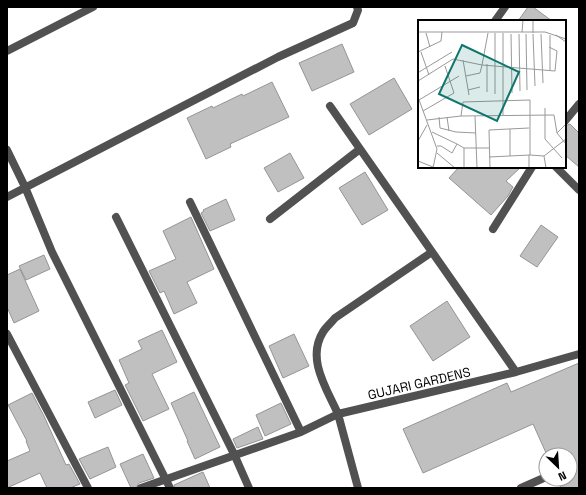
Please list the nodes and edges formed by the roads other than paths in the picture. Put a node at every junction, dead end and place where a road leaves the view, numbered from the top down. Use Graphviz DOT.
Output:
graph roads {
  1 [pos="93,7"];
  2 [pos="357,7"];
  3 [pos="505,7"];
  4 [pos="496,20"];
  5 [pos="7,51"];
  6 [pos="579,104"];
  7 [pos="330,106"];
  8 [pos="566,120"];
  9 [pos="360,149"];
  10 [pos="7,150"];
  11 [pos="531,168"];
  12 [pos="557,168"];
  13 [pos="25,187"];
  14 [pos="579,190"];
  15 [pos="7,197"];
  16 [pos="190,202"];
  17 [pos="116,217"];
  18 [pos="270,219"];
  19 [pos="492,229"];
  20 [pos="432,252"];
  21 [pos="7,334"];
  22 [pos="579,354"];
  23 [pos="516,372"];
  24 [pos="338,414"];
  25 [pos="301,432"];
  26 [pos="234,454"];
  27 [pos="166,479"];
  28 [pos="538,480"];
  29 [pos="88,488"];
  30 [pos="141,488"];
  31 [pos="170,488"];
  32 [pos="249,488"];
  33 [pos="358,488"];
  34 [pos="521,488"];
  1 -- 5 [label="street"];
  2 -- 13 [label="street"];
  3 -- 4 [label="street"];
  6 -- 8 [label="street"];
  7 -- 9 [label="street"];
  9 -- 18 [label="street"];
  9 -- 20 [label="street"];
  10 -- 13 [label="street"];
  11 -- 19 [label="street"];
  12 -- 14 [label="street"];
  13 -- 15 [label="street"];
  13 -- 27 [label="street"];
  16 -- 25 [label="street"];
  17 -- 26 [label="street"];
  20 -- 23 [label="street"];
  20 -- 24 [label="street"];
  21 -- 29 [label="street"];
  22 -- 23 [label="street, GUJARI GARDENS"];
  23 -- 24 [label="street, GUJARI GARDENS"];
  24 -- 25 [label="street, GUJARI GARDENS"];
  24 -- 33 [label="street"];
  25 -- 26 [label="street, GUJARI GARDENS"];
  26 -- 27 [label="street, GUJARI GARDENS"];
  26 -- 32 [label="street"];
  27 -- 30 [label="street, GUJARI GARDENS"];
  27 -- 31 [label="street"];
  28 -- 34 [label="street"];
}
